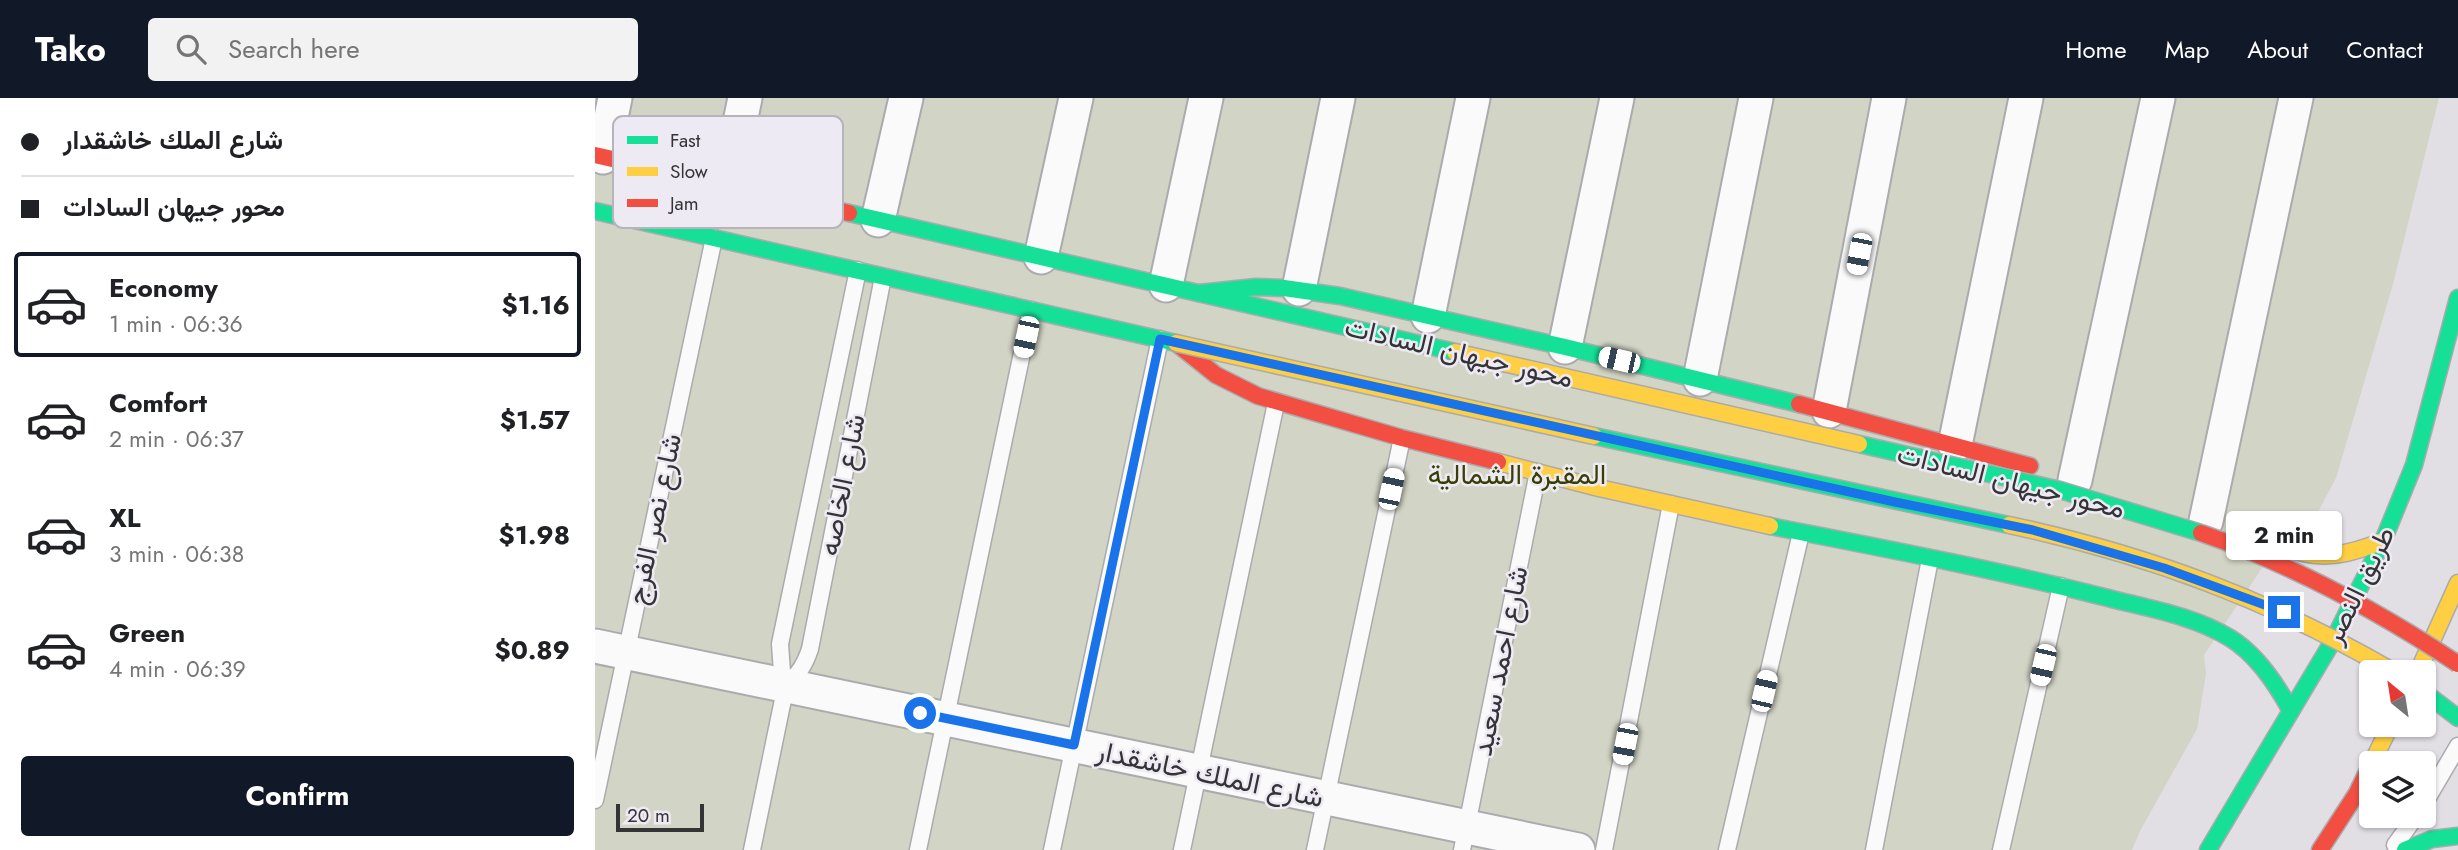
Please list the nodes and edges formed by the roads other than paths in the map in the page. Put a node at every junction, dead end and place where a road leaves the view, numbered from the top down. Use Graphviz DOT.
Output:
graph roads {
  1 [pos="615,98"];
  2 [pos="744,98"];
  3 [pos="907,98"];
  4 [pos="1076,98"];
  5 [pos="1206,98"];
  6 [pos="1338,98"];
  7 [pos="1473,98"];
  8 [pos="1617,98"];
  9 [pos="1756,98"];
  10 [pos="1889,98"];
  11 [pos="2027,98"];
  12 [pos="2158,98"];
  13 [pos="2296,98"];
  14 [pos="740,116"];
  15 [pos="599,156"];
  16 [pos="595,211"];
  17 [pos="843,212"];
  18 [pos="613,215"];
  19 [pos="878,220"];
  20 [pos="671,228"];
  21 [pos="715,238"];
  22 [pos="1041,257"];
  23 [pos="858,271"];
  24 [pos="883,276"];
  25 [pos="1166,285"];
  26 [pos="1299,289"];
  27 [pos="1199,293"];
  28 [pos="2458,298"];
  29 [pos="1031,310"];
  30 [pos="1428,316"];
  31 [pos="1160,339"];
  32 [pos="1177,343"];
  33 [pos="1565,346"];
  34 [pos="1700,379"];
  35 [pos="1276,403"];
  36 [pos="1829,411"];
  37 [pos="1402,438"];
  38 [pos="1955,445"];
  39 [pos="1538,472"];
  40 [pos="2075,480"];
  41 [pos="1671,504"];
  42 [pos="2206,521"];
  43 [pos="1801,533"];
  44 [pos="2260,539"];
  45 [pos="2383,541"];
  46 [pos="1930,559"];
  47 [pos="2458,583"];
  48 [pos="2061,586"];
  49 [pos="2455,604"];
  50 [pos="2214,629"];
  51 [pos="610,649"];
  52 [pos="2373,660"];
  53 [pos="2425,660"];
  54 [pos="2458,664"];
  55 [pos="786,685"];
  56 [pos="2436,701"];
  57 [pos="2291,711"];
  58 [pos="2458,718"];
  59 [pos="947,719"];
  60 [pos="1074,745"];
  61 [pos="2458,746"];
  62 [pos="1199,771"];
  63 [pos="2436,784"];
  64 [pos="2359,789"];
  65 [pos="1325,798"];
  66 [pos="595,800"];
  67 [pos="2407,828"];
  68 [pos="2458,835"];
  69 [pos="1464,839"];
  70 [pos="752,850"];
  71 [pos="918,850"];
  72 [pos="1052,850"];
  73 [pos="1182,850"];
  74 [pos="1315,850"];
  75 [pos="1578,850"];
  76 [pos="1604,850"];
  77 [pos="1727,850"];
  78 [pos="1874,850"];
  79 [pos="2001,850"];
  80 [pos="2208,850"];
  81 [pos="2320,850"];
  82 [pos="2391,850"];
  83 [pos="2405,850"];
  1 -- 15 [label="street"];
  2 -- 14 [label="street"];
  3 -- 19 [label="street"];
  4 -- 22 [label="street"];
  5 -- 25 [label="street"];
  6 -- 26 [label="street"];
  7 -- 30 [label="street"];
  8 -- 33 [label="street"];
  9 -- 34 [label="street"];
  10 -- 36 [label="street"];
  11 -- 38 [label="street"];
  12 -- 40 [label="street"];
  13 -- 42 [label="street"];
  16 -- 18 [label="main road, محور جيهان السادات"];
  17 -- 19 [label="main road, محور جيهان السادات"];
  19 -- 22 [label="main road, محور جيهان السادات"];
  20 -- 21 [label="main road, محور جيهان السادات"];
  21 -- 23 [label="main road, محور جيهان السادات"];
  21 -- 51 [label="lane, شارع نصر الفرج"];
  22 -- 25 [label="main road, محور جيهان السادات"];
  23 -- 24 [label="main road, محور جيهان السادات"];
  23 -- 55 [label="lane, شارع الخاصه"];
  24 -- 29 [label="main road, محور جيهان السادات"];
  24 -- 55 [label="lane, شارع الخاصه"];
  25 -- 27 [label="main road, محور جيهان السادات"];
  26 -- 27 [label="main road"];
  26 -- 30 [label="main road"];
  27 -- 54 [label="main road, محور جيهان السادات, bridge"];
  28 -- 45 [label="main road, طريق النصر"];
  29 -- 31 [label="main road, محور جيهان السادات"];
  29 -- 59 [label="lane"];
  30 -- 33 [label="main road"];
  31 -- 32 [label="main road, محور جيهان السادات"];
  31 -- 60 [label="lane"];
  32 -- 35 [label="main road"];
  32 -- 52 [label="main road, محور جيهان السادات, bridge"];
  33 -- 34 [label="main road"];
  34 -- 36 [label="main road"];
  35 -- 37 [label="main road"];
  35 -- 62 [label="lane"];
  36 -- 38 [label="main road"];
  37 -- 39 [label="main road"];
  37 -- 65 [label="lane"];
  38 -- 40 [label="main road"];
  39 -- 41 [label="main road"];
  39 -- 69 [label="lane, شارع احمد سعيد"];
  40 -- 42 [label="main road"];
  41 -- 43 [label="main road"];
  41 -- 76 [label="lane"];
  42 -- 44 [label="main road"];
  43 -- 46 [label="main road"];
  43 -- 77 [label="lane"];
  44 -- 45 [label="main road"];
  44 -- 50 [label="main road"];
  45 -- 57 [label="main road, طريق النصر"];
  46 -- 48 [label="main road"];
  46 -- 78 [label="lane"];
  47 -- 49 [label="main road"];
  48 -- 50 [label="main road"];
  48 -- 79 [label="lane"];
  49 -- 53 [label="main road"];
  50 -- 57 [label="main road"];
  51 -- 55 [label="street, شارع الملك خاشقدار"];
  51 -- 66 [label="lane, شارع نصر الفرج"];
  55 -- 59 [label="street, شارع الملك خاشقدار"];
  55 -- 70 [label="lane, شارع الخاصه"];
  56 -- 58 [label="main road"];
  57 -- 80 [label="main road, طريق النصر"];
  59 -- 60 [label="street, شارع الملك خاشقدار"];
  59 -- 71 [label="lane"];
  60 -- 62 [label="street, شارع الملك خاشقدار"];
  60 -- 72 [label="lane"];
  61 -- 63 [label="lane"];
  62 -- 65 [label="street, شارع الملك خاشقدار"];
  62 -- 73 [label="lane"];
  64 -- 81 [label="main road"];
  65 -- 69 [label="street, شارع الملك خاشقدار"];
  65 -- 74 [label="lane"];
  67 -- 82 [label="lane"];
  68 -- 83 [label="main road"];
  69 -- 75 [label="street, شارع الملك خاشقدار"];
}
